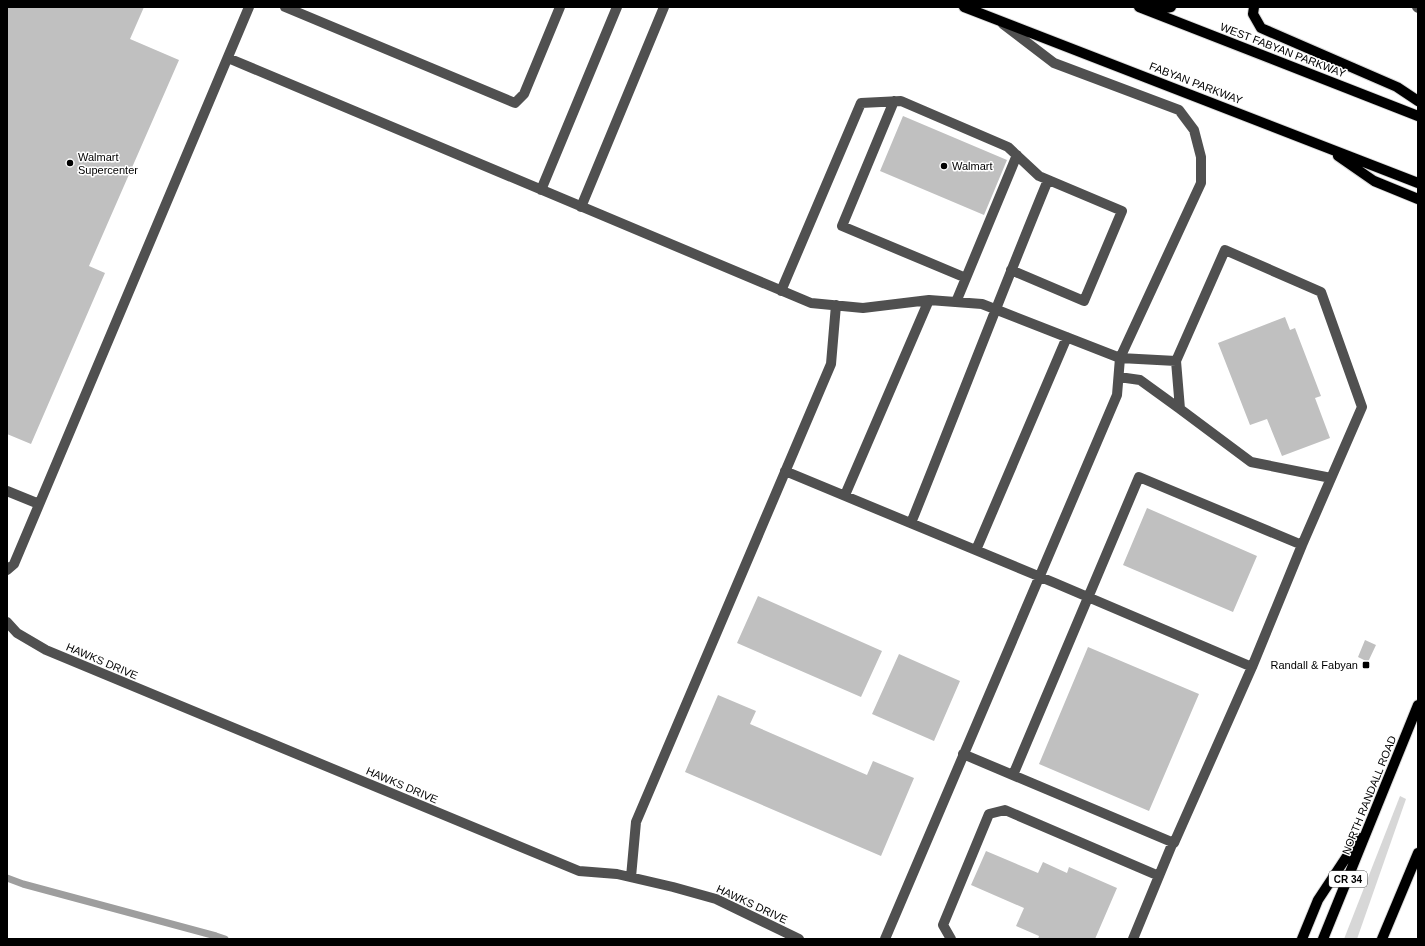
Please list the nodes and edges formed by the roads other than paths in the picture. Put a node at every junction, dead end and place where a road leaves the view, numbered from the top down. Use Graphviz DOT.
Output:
graph roads {
  1 [pos="250,7"];
  2 [pos="285,7"];
  3 [pos="560,7"];
  4 [pos="617,7"];
  5 [pos="664,7"];
  6 [pos="964,7"];
  7 [pos="1139,7"];
  8 [pos="1171,7"];
  9 [pos="1254,7"];
  10 [pos="1150,11"];
  11 [pos="998,20"];
  12 [pos="228,58"];
  13 [pos="894,101"];
  14 [pos="1418,101"];
  15 [pos="1418,116"];
  16 [pos="1324,146"];
  17 [pos="1016,155"];
  18 [pos="1044,178"];
  19 [pos="1418,183"];
  20 [pos="541,190"];
  21 [pos="1418,199"];
  22 [pos="581,207"];
  23 [pos="1011,270"];
  24 [pos="966,278"];
  25 [pos="780,291"];
  26 [pos="929,300"];
  27 [pos="956,302"];
  28 [pos="836,305"];
  29 [pos="995,309"];
  30 [pos="1067,337"];
  31 [pos="1120,358"];
  32 [pos="1176,361"];
  33 [pos="1119,377"];
  34 [pos="1180,409"];
  35 [pos="786,470"];
  36 [pos="1331,478"];
  37 [pos="7,491"];
  38 [pos="845,495"];
  39 [pos="39,504"];
  40 [pos="911,523"];
  41 [pos="1302,545"];
  42 [pos="976,550"];
  43 [pos="7,570"];
  44 [pos="1040,577"];
  45 [pos="1088,597"];
  46 [pos="7,622"];
  47 [pos="1252,667"];
  48 [pos="1418,705"];
  49 [pos="963,754"];
  50 [pos="1013,775"];
  51 [pos="1373,818"];
  52 [pos="1173,842"];
  53 [pos="1418,853"];
  54 [pos="1159,876"];
  55 [pos="630,877"];
  56 [pos="799,939"];
  57 [pos="884,939"];
  58 [pos="951,939"];
  59 [pos="1133,939"];
  60 [pos="1302,939"];
  61 [pos="1323,939"];
  62 [pos="1382,939"];
  1 -- 12 [label="street"];
  2 -- 3 [label="street"];
  4 -- 20 [label="street"];
  5 -- 22 [label="street"];
  6 -- 11 [label="main road, FABYAN PARKWAY"];
  7 -- 10 [label="main road, WEST FABYAN PARKWAY"];
  8 -- 10 [label="main road"];
  9 -- 14 [label="main road"];
  10 -- 15 [label="main road, WEST FABYAN PARKWAY"];
  11 -- 16 [label="main road, FABYAN PARKWAY"];
  11 -- 31 [label="street"];
  12 -- 20 [label="street"];
  12 -- 39 [label="street"];
  13 -- 17 [label="street"];
  13 -- 24 [label="street"];
  13 -- 25 [label="street"];
  16 -- 19 [label="main road, FABYAN PARKWAY"];
  16 -- 21 [label="main road"];
  17 -- 18 [label="street"];
  17 -- 24 [label="street"];
  18 -- 23 [label="street"];
  18 -- 23 [label="street"];
  20 -- 22 [label="street"];
  22 -- 25 [label="street"];
  23 -- 29 [label="street"];
  24 -- 27 [label="street"];
  25 -- 28 [label="street"];
  26 -- 27 [label="street"];
  26 -- 28 [label="street"];
  26 -- 38 [label="street"];
  27 -- 29 [label="street"];
  28 -- 35 [label="street"];
  29 -- 30 [label="street"];
  29 -- 40 [label="street"];
  30 -- 31 [label="street"];
  30 -- 42 [label="street"];
  31 -- 32 [label="street"];
  31 -- 33 [label="street"];
  32 -- 34 [label="street"];
  32 -- 36 [label="street"];
  33 -- 34 [label="street"];
  33 -- 44 [label="street"];
  34 -- 36 [label="street"];
  35 -- 38 [label="street"];
  35 -- 55 [label="street"];
  36 -- 41 [label="street"];
  37 -- 39 [label="street"];
  38 -- 40 [label="street"];
  39 -- 43 [label="street"];
  40 -- 42 [label="street"];
  41 -- 45 [label="street"];
  41 -- 47 [label="street"];
  42 -- 44 [label="street"];
  44 -- 45 [label="street"];
  44 -- 49 [label="street"];
  45 -- 47 [label="street"];
  45 -- 50 [label="street"];
  46 -- 55 [label="street, HAWKS DRIVE"];
  47 -- 52 [label="street"];
  48 -- 51 [label="main road, NORTH RANDALL ROAD / CR 34"];
  49 -- 50 [label="street"];
  49 -- 57 [label="street"];
  50 -- 52 [label="street"];
  51 -- 60 [label="main road"];
  51 -- 61 [label="main road, NORTH RANDALL ROAD / CR 34"];
  52 -- 54 [label="street"];
  53 -- 62 [label="main road"];
  54 -- 58 [label="street"];
  54 -- 59 [label="street"];
  55 -- 56 [label="street, HAWKS DRIVE"];
}
